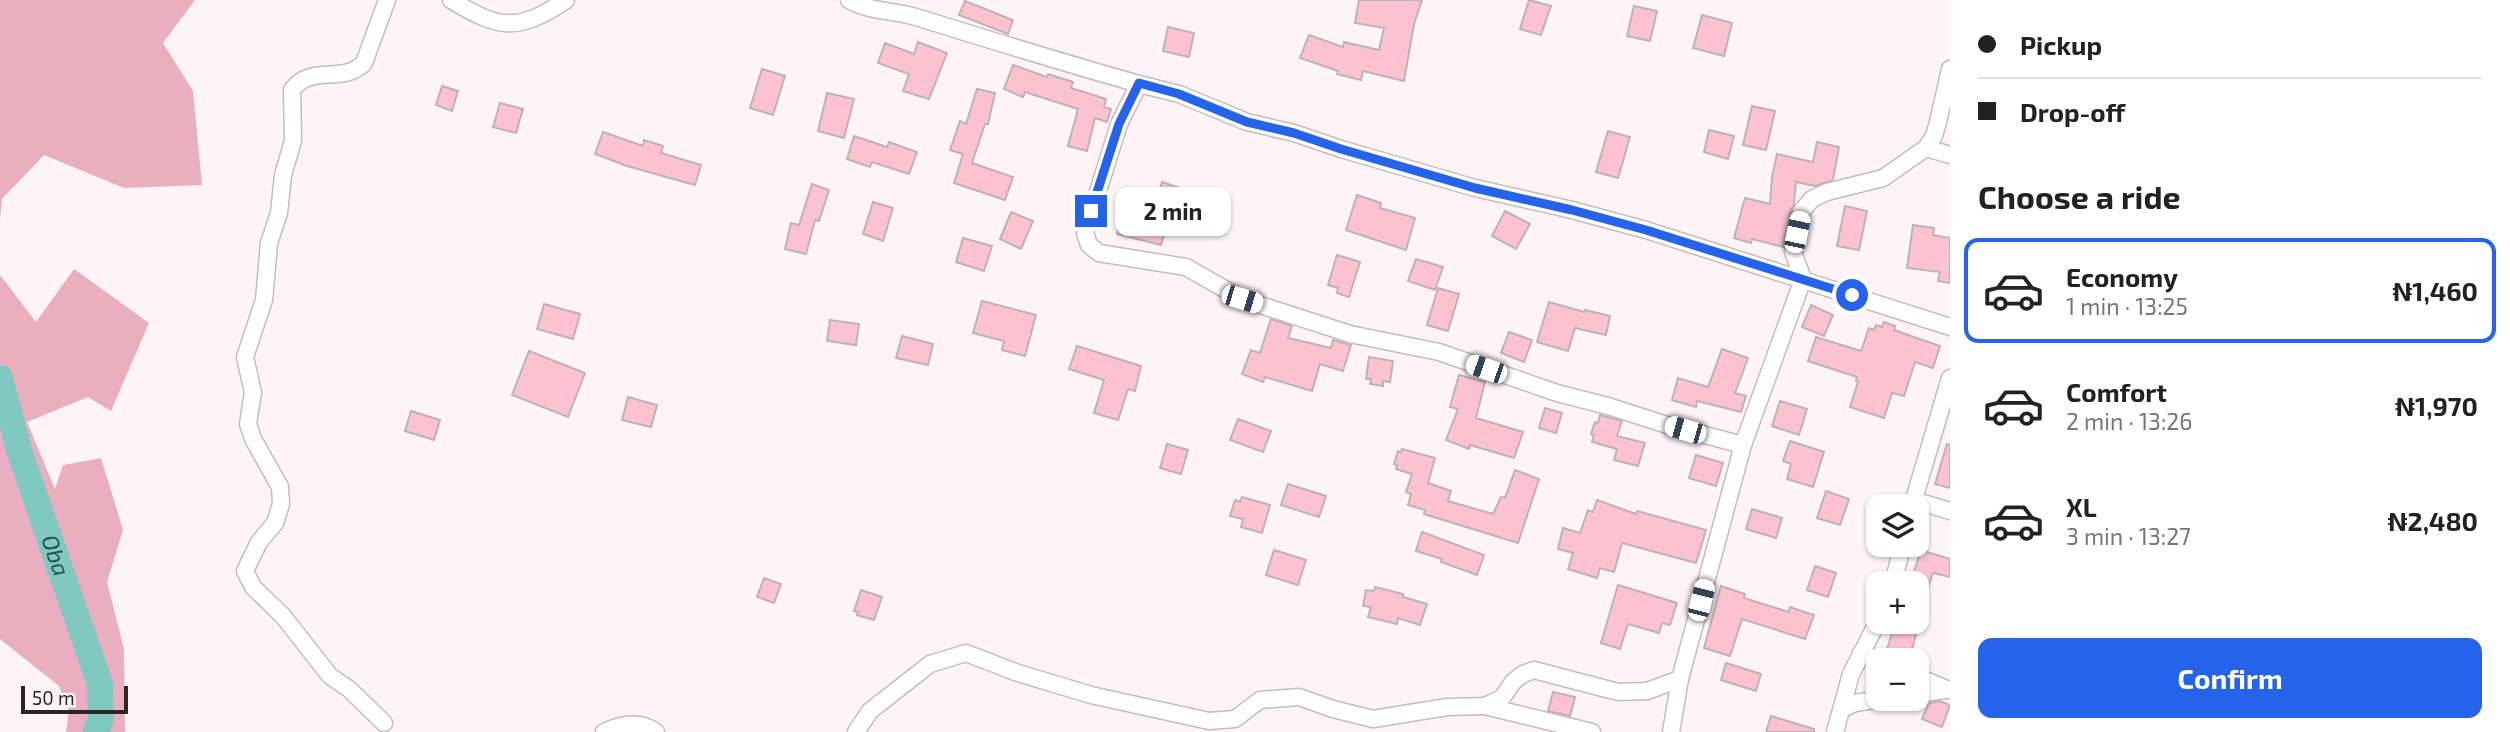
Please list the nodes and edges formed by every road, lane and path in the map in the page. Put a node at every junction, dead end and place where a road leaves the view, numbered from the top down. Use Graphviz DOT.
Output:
graph roads {
  1 [pos="387,0"];
  2 [pos="451,0"];
  3 [pos="566,0"];
  4 [pos="849,0"];
  5 [pos="1950,69"];
  6 [pos="1139,83"];
  7 [pos="1926,148"];
  8 [pos="1950,155"];
  9 [pos="1803,279"];
  10 [pos="1950,327"];
  11 [pos="1950,378"];
  12 [pos="1743,445"];
  13 [pos="1916,494"];
  14 [pos="1929,506"];
  15 [pos="1950,511"];
  16 [pos="1871,634"];
  17 [pos="1861,653"];
  18 [pos="1866,655"];
  19 [pos="1680,679"];
  20 [pos="1929,682"];
  21 [pos="1949,690"];
  22 [pos="1929,692"];
  23 [pos="1866,701"];
  24 [pos="1485,706"];
  25 [pos="1842,709"];
  26 [pos="384,723"];
  27 [pos="604,732"];
  28 [pos="656,732"];
  29 [pos="856,732"];
  30 [pos="1592,732"];
  31 [pos="1671,732"];
  32 [pos="1835,732"];
  1 -- 26 [label="street"];
  2 -- 3 [label="street"];
  4 -- 6 [label="street"];
  5 -- 7 [label="street"];
  6 -- 9 [label="street"];
  6 -- 12 [label="street"];
  7 -- 8 [label="street"];
  7 -- 9 [label="street"];
  9 -- 10 [label="street"];
  9 -- 12 [label="street"];
  11 -- 13 [label="street"];
  12 -- 19 [label="street"];
  14 -- 15 [label="street"];
  16 -- 17 [label="street"];
  17 -- 18 [label="street"];
  17 -- 25 [label="street"];
  19 -- 24 [label="street"];
  19 -- 31 [label="street"];
  20 -- 21 [label="street"];
  21 -- 22 [label="street"];
  23 -- 25 [label="street"];
  24 -- 29 [label="street"];
  24 -- 30 [label="street"];
  25 -- 32 [label="street"];
  27 -- 28 [label="street"];
}
